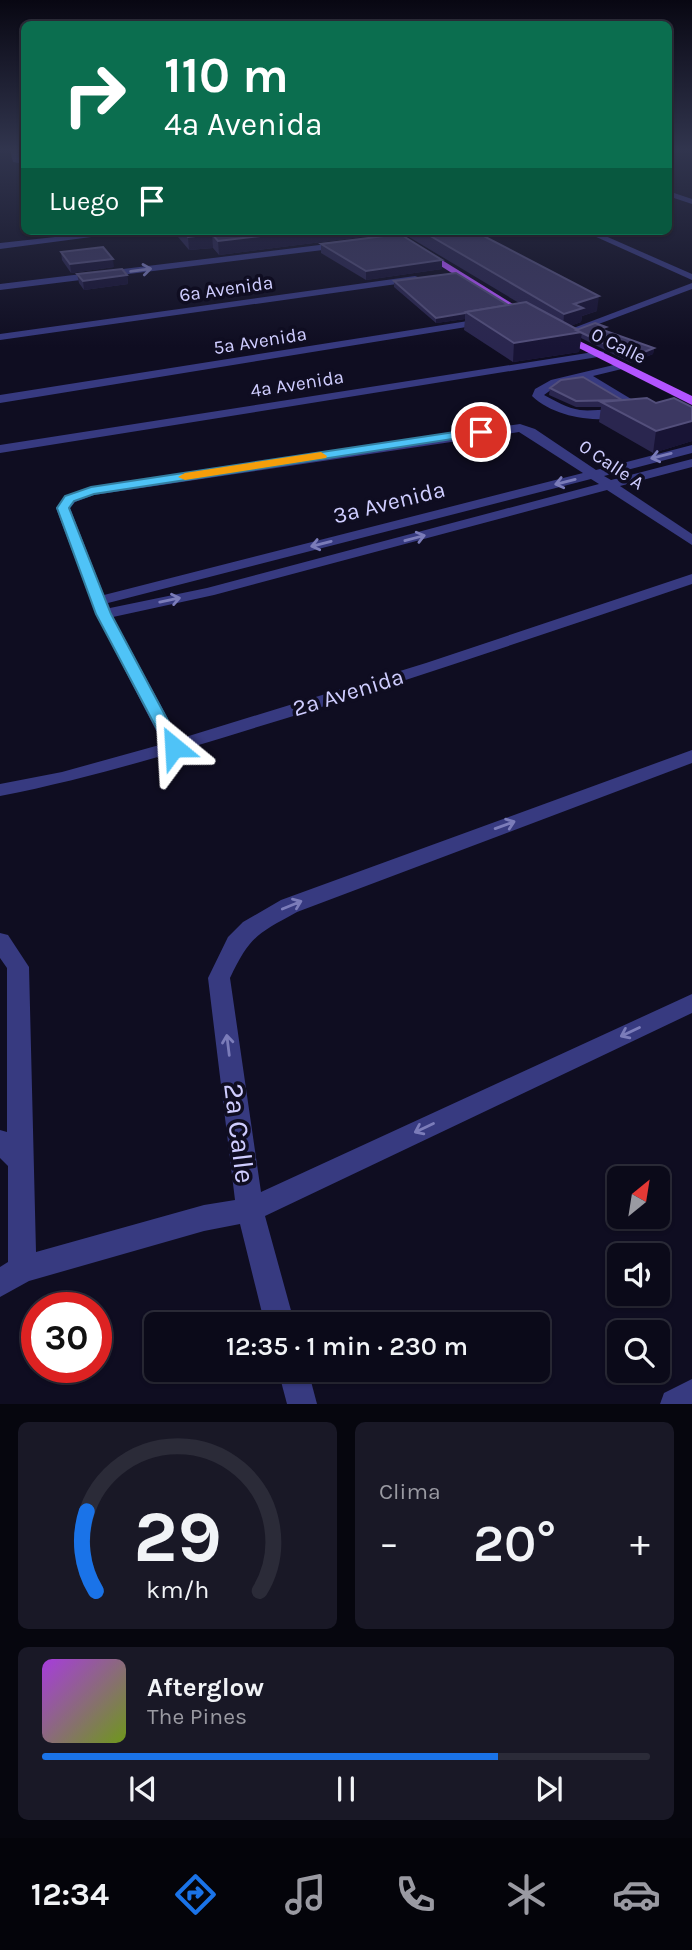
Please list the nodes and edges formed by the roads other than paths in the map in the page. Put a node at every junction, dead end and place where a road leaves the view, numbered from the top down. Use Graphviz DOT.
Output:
graph roads {
  1 [pos="98,235"];
  2 [pos="596,235"];
  3 [pos="388,236"];
  4 [pos="359,243"];
  5 [pos="0,246"];
  6 [pos="456,273"];
  7 [pos="692,277"];
  8 [pos="692,286"];
  9 [pos="0,287"];
  10 [pos="525,315"];
  11 [pos="512,317"];
  12 [pos="499,319"];
  13 [pos="537,321"];
  14 [pos="548,328"];
  15 [pos="560,335"];
  16 [pos="0,337"];
  17 [pos="600,355"];
  18 [pos="622,366"];
  19 [pos="582,375"];
  20 [pos="0,399"];
  21 [pos="692,402"];
  22 [pos="656,410"];
  23 [pos="0,449"];
  24 [pos="692,449"];
  25 [pos="692,463"];
  26 [pos="594,474"];
  27 [pos="609,485"];
  28 [pos="372,531"];
  29 [pos="692,541"];
  30 [pos="387,545"];
  31 [pos="692,579"];
  32 [pos="101,607"];
  33 [pos="174,747"];
  34 [pos="692,755"];
  35 [pos="0,790"];
  36 [pos="0,941"];
  37 [pos="692,1003"];
  38 [pos="0,1142"];
  39 [pos="21,1163"];
  40 [pos="250,1210"];
  41 [pos="11,1276"];
  42 [pos="277,1312"];
  43 [pos="296,1382"];
  44 [pos="692,1394"];
  45 [pos="302,1404"];
  46 [pos="676,1404"];
  1 -- 5 [label="street"];
  2 -- 7 [label="street"];
  3 -- 6 [label="main road"];
  9 -- 4 [label="street, one-way"];
  6 -- 10 [label="main road"];
  6 -- 16 [label="street, 6a Avenida"];
  8 -- 15 [label="street"];
  10 -- 11 [label="street"];
  10 -- 13 [label="main road"];
  12 -- 20 [label="street, 5a Avenida"];
  14 -- 15 [label="main road, 0 Calle"];
  15 -- 17 [label="main road, 0 Calle"];
  17 -- 18 [label="main road, 0 Calle"];
  17 -- 23 [label="street, 4a Avenida"];
  18 -- 19 [label="street"];
  18 -- 21 [label="main road, 0 Calle"];
  19 -- 22 [label="street"];
  19 -- 22 [label="street"];
  21 -- 22 [label="street"];
  24 -- 26 [label="street, 3a Avenida, one-way"];
  25 -- 27 [label="street, 3a Avenida"];
  26 -- 27 [label="street, 0 Calle A"];
  26 -- 28 [label="street, 3a Avenida, one-way"];
  26 -- 32 [label="street, 0 Calle A"];
  27 -- 29 [label="street, 0 Calle A"];
  30 -- 27 [label="street, 3a Avenida, one-way"];
  28 -- 30 [label="street"];
  28 -- 32 [label="street, 3a Avenida, one-way"];
  32 -- 30 [label="street, 3a Avenida, one-way"];
  31 -- 33 [label="street, 2a Avenida"];
  32 -- 33 [label="street"];
  33 -- 35 [label="street, 2a Avenida"];
  40 -- 34 [label="street, 2a Calle, one-way"];
  36 -- 39 [label="street"];
  37 -- 40 [label="street, one-way"];
  38 -- 39 [label="street"];
  39 -- 41 [label="street"];
  40 -- 41 [label="street"];
  40 -- 42 [label="street, 2a Calle"];
  43 -- 45 [label="street"];
  44 -- 46 [label="street"];
}
